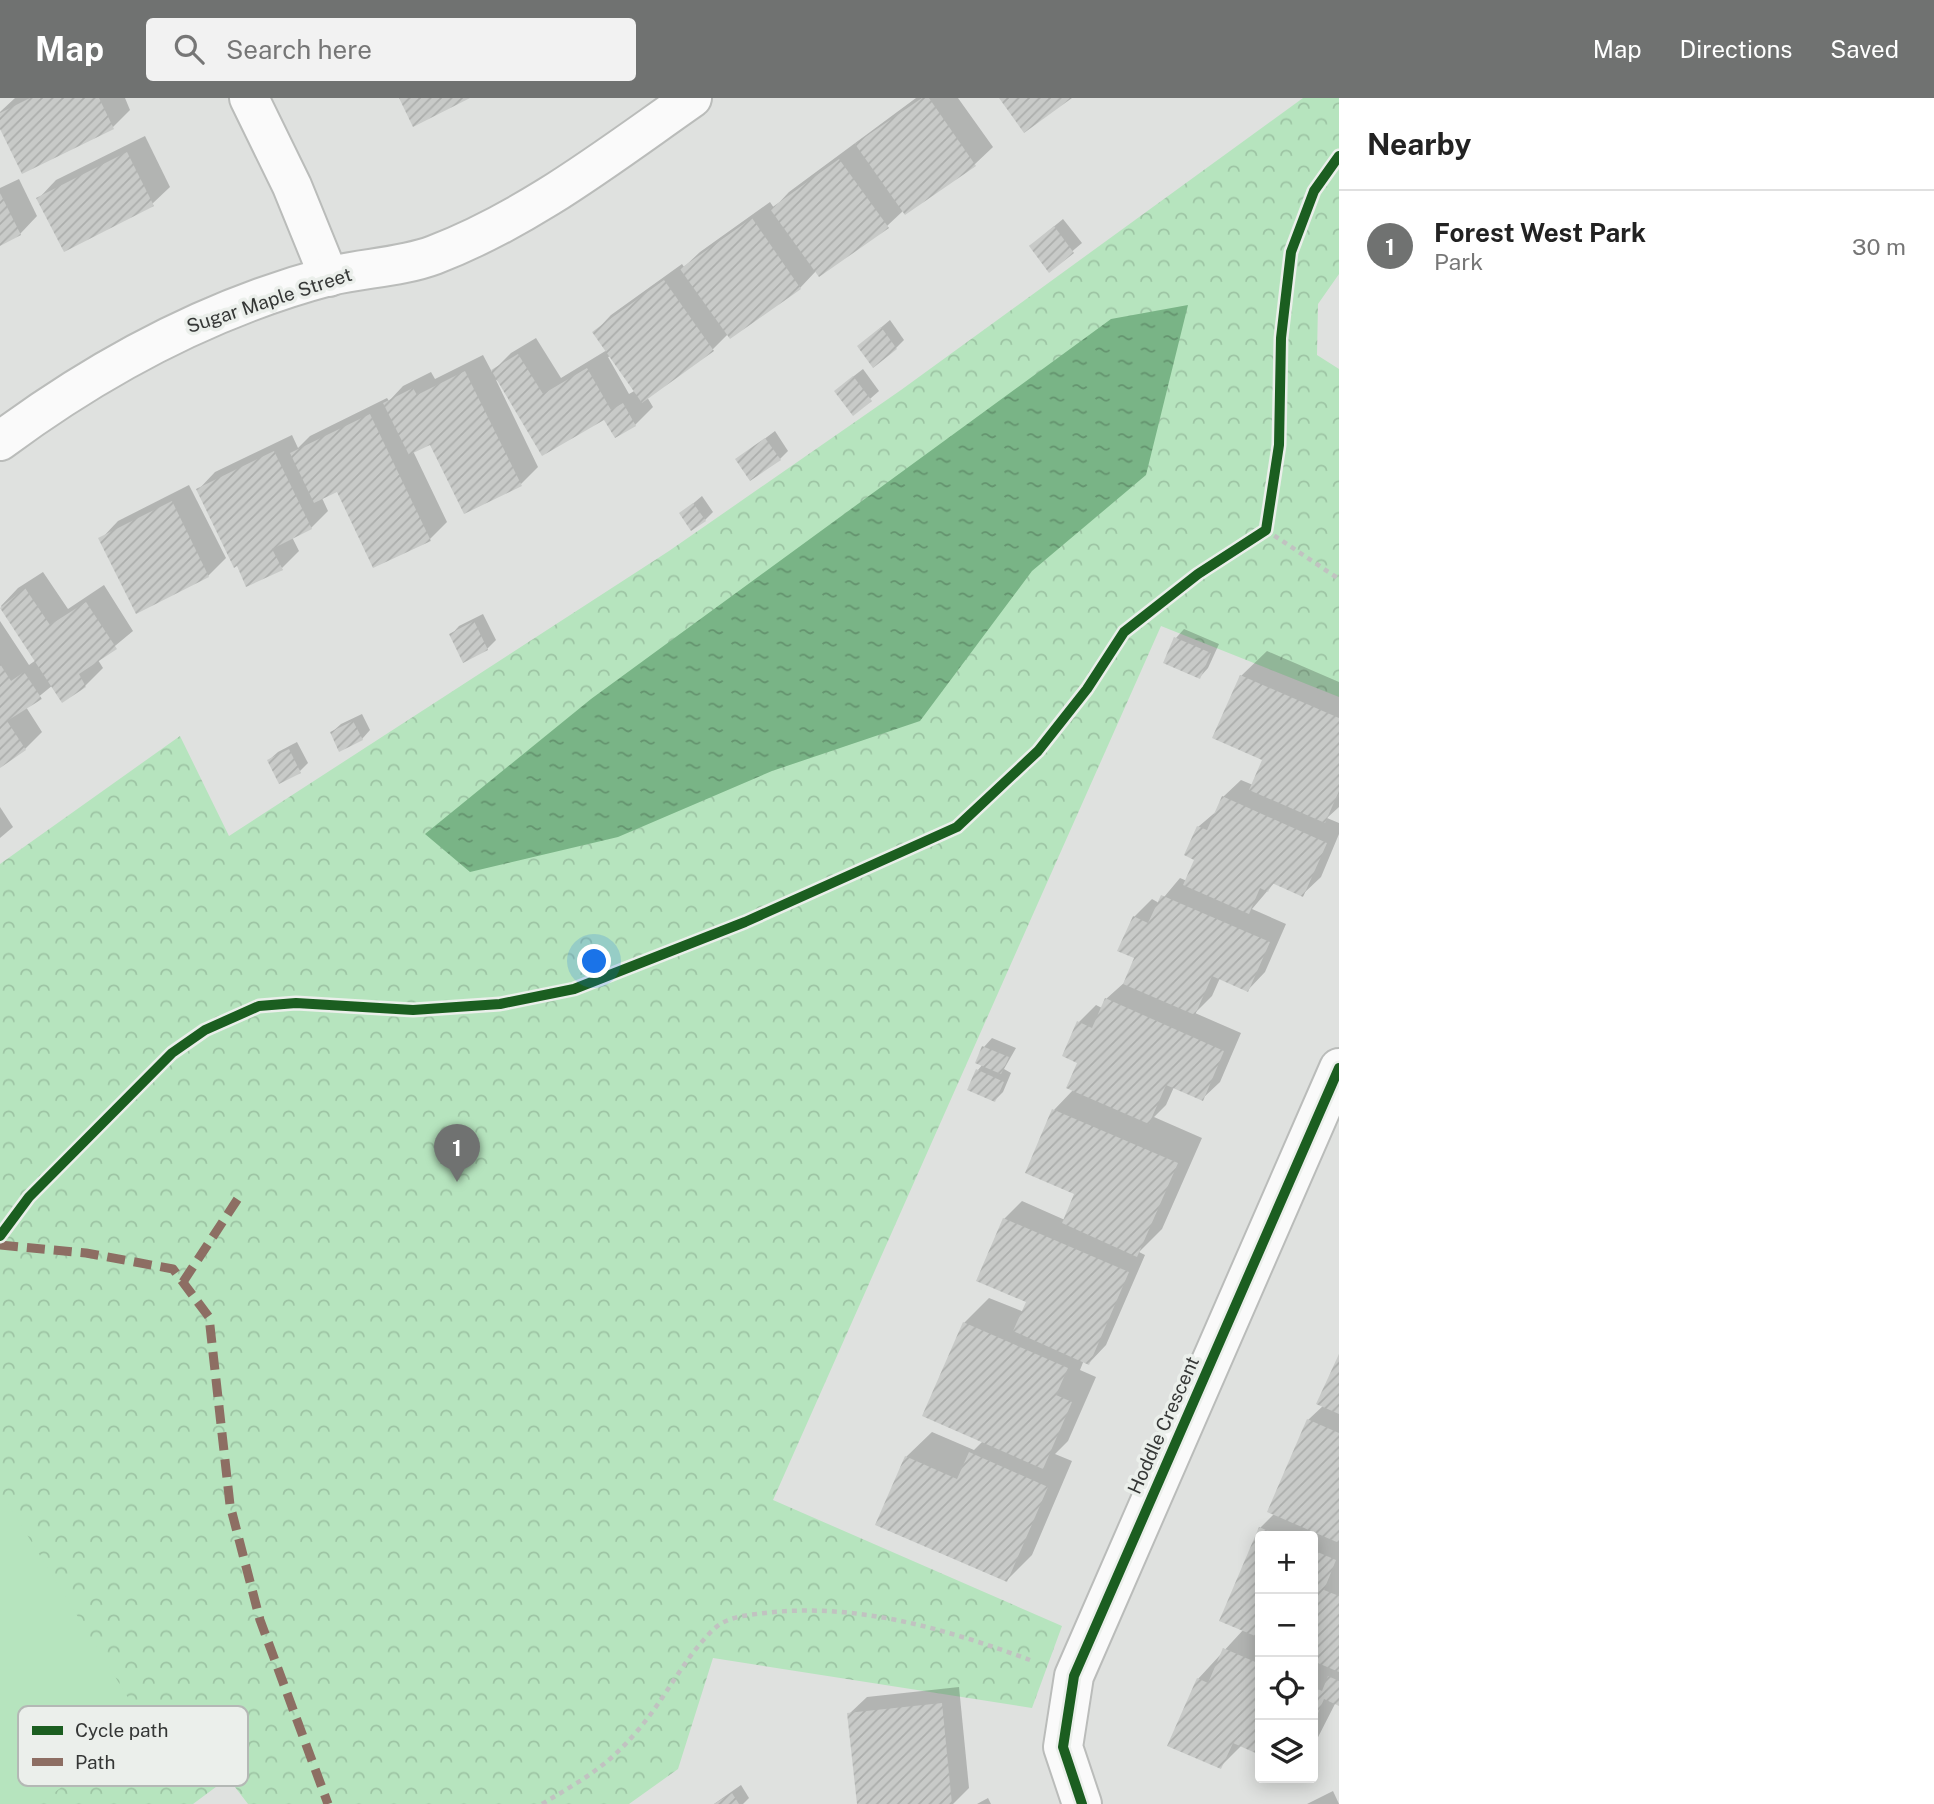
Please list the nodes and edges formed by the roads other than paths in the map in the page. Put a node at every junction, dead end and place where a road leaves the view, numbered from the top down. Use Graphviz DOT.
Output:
graph roads {
  1 [pos="249,98"];
  2 [pos="692,98"];
  3 [pos="329,277"];
  4 [pos="0,441"];
  5 [pos="1339,1068"];
  6 [pos="1083,1804"];
  1 -- 3 [label="street"];
  2 -- 3 [label="street, Sugar Maple Street"];
  3 -- 4 [label="street, Sugar Maple Street"];
  5 -- 6 [label="street, Hoddle Crescent"];
}
